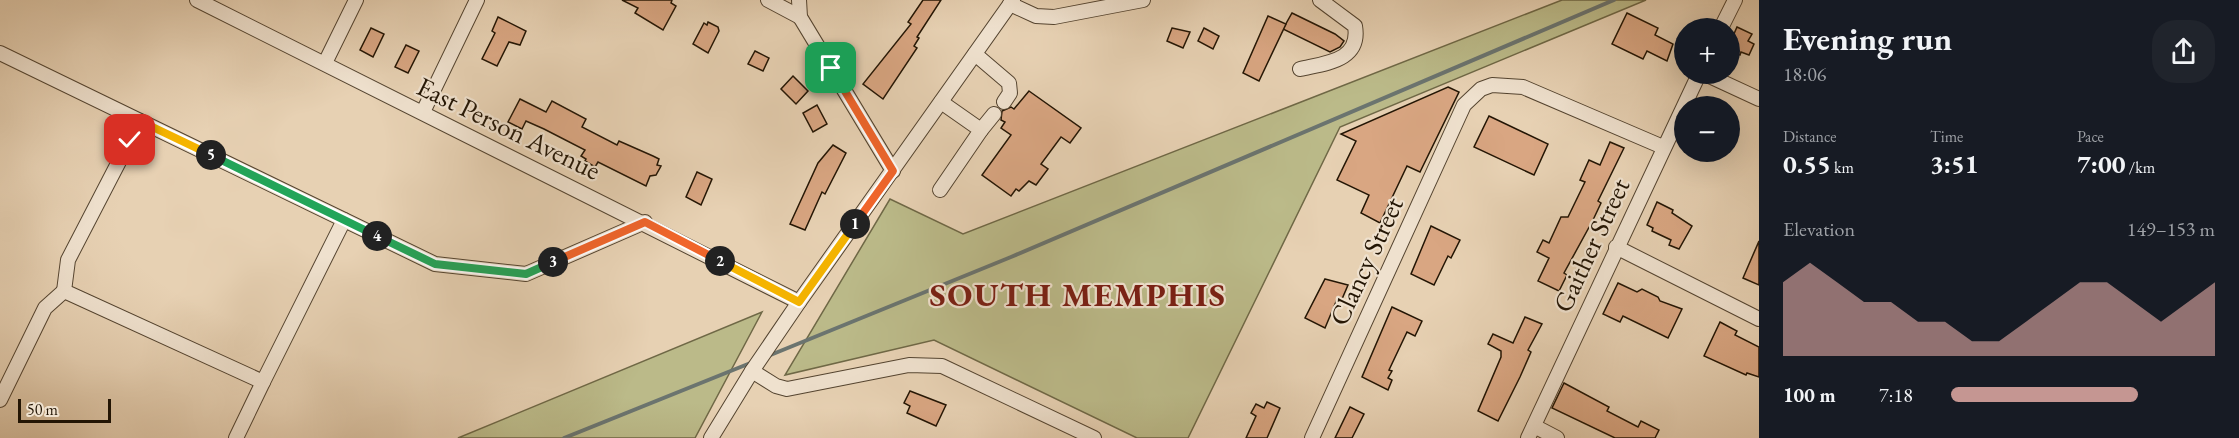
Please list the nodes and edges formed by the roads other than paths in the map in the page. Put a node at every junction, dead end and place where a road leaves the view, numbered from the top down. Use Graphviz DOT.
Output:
graph roads {
  1 [pos="196,0"];
  2 [pos="356,0"];
  3 [pos="477,0"];
  4 [pos="768,0"];
  5 [pos="799,0"];
  6 [pos="1143,0"];
  7 [pos="1320,0"];
  8 [pos="1735,0"];
  9 [pos="1012,2"];
  10 [pos="800,17"];
  11 [pos="1726,18"];
  12 [pos="0,53"];
  13 [pos="975,54"];
  14 [pos="325,63"];
  15 [pos="1300,69"];
  16 [pos="1694,84"];
  17 [pos="1727,84"];
  18 [pos="1759,99"];
  19 [pos="941,102"];
  20 [pos="1004,102"];
  21 [pos="423,112"];
  22 [pos="994,114"];
  23 [pos="140,121"];
  24 [pos="981,130"];
  25 [pos="1663,147"];
  26 [pos="893,171"];
  27 [pos="940,190"];
  28 [pos="344,220"];
  29 [pos="645,222"];
  30 [pos="1616,247"];
  31 [pos="64,291"];
  32 [pos="799,302"];
  33 [pos="1759,319"];
  34 [pos="752,371"];
  35 [pos="263,382"];
  36 [pos="0,400"];
  37 [pos="1531,432"];
  38 [pos="714,437"];
  39 [pos="236,438"];
  40 [pos="1094,438"];
  41 [pos="1312,438"];
  42 [pos="1557,438"];
  1 -- 14 [label="street, East Person Avenue"];
  2 -- 14 [label="street"];
  3 -- 21 [label="street"];
  4 -- 10 [label="street"];
  5 -- 10 [label="street"];
  6 -- 9 [label="street"];
  7 -- 15 [label="street"];
  8 -- 11 [label="street"];
  9 -- 13 [label="street"];
  10 -- 26 [label="street"];
  12 -- 23 [label="street"];
  13 -- 19 [label="street"];
  13 -- 20 [label="street"];
  14 -- 21 [label="street, East Person Avenue"];
  16 -- 25 [label="street, Gaither Street"];
  17 -- 18 [label="street"];
  19 -- 24 [label="street"];
  19 -- 26 [label="street"];
  21 -- 29 [label="street, East Person Avenue"];
  22 -- 24 [label="street"];
  23 -- 28 [label="street"];
  23 -- 31 [label="street"];
  24 -- 27 [label="street"];
  25 -- 30 [label="street, Gaither Street"];
  25 -- 41 [label="street, Clancy Street"];
  26 -- 32 [label="street"];
  28 -- 29 [label="street"];
  28 -- 35 [label="street"];
  29 -- 32 [label="street, East Person Avenue"];
  30 -- 33 [label="street"];
  30 -- 37 [label="street, Gaither Street"];
  31 -- 35 [label="street"];
  31 -- 36 [label="street"];
  32 -- 34 [label="street"];
  34 -- 38 [label="street"];
  34 -- 40 [label="street"];
  35 -- 39 [label="street"];
  37 -- 42 [label="street"];
}
